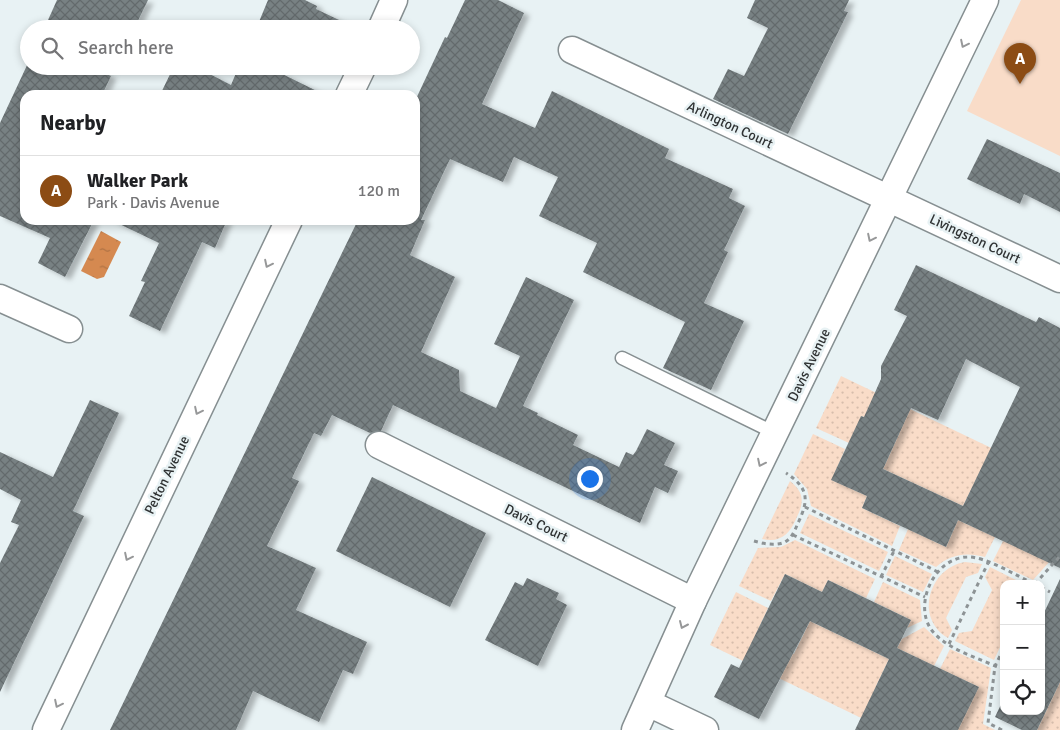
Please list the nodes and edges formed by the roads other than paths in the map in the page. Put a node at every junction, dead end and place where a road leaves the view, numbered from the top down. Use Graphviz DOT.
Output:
graph roads {
  1 [pos="394,0"];
  2 [pos="985,0"];
  3 [pos="385,20"];
  4 [pos="572,50"];
  5 [pos="359,75"];
  6 [pos="351,90"];
  7 [pos="889,199"];
  8 [pos="287,225"];
  9 [pos="1060,279"];
  10 [pos="0,298"];
  11 [pos="69,329"];
  12 [pos="622,358"];
  13 [pos="776,433"];
  14 [pos="380,445"];
  15 [pos="693,601"];
  16 [pos="648,703"];
  17 [pos="46,730"];
  18 [pos="635,730"];
  19 [pos="705,730"];
  1 -- 3 [label="street"];
  2 -- 7 [label="street, Davis Avenue, one-way"];
  4 -- 7 [label="street, Arlington Court"];
  5 -- 6 [label="street"];
  7 -- 9 [label="street, Livingston Court"];
  7 -- 13 [label="street, Davis Avenue, one-way"];
  8 -- 17 [label="street, Pelton Avenue, one-way"];
  10 -- 11 [label="street"];
  12 -- 13 [label="lane"];
  13 -- 15 [label="street, Davis Avenue, one-way"];
  14 -- 15 [label="street, Davis Court"];
  15 -- 16 [label="street, Davis Avenue, one-way"];
  16 -- 18 [label="street, Davis Avenue"];
  16 -- 19 [label="street"];
}
